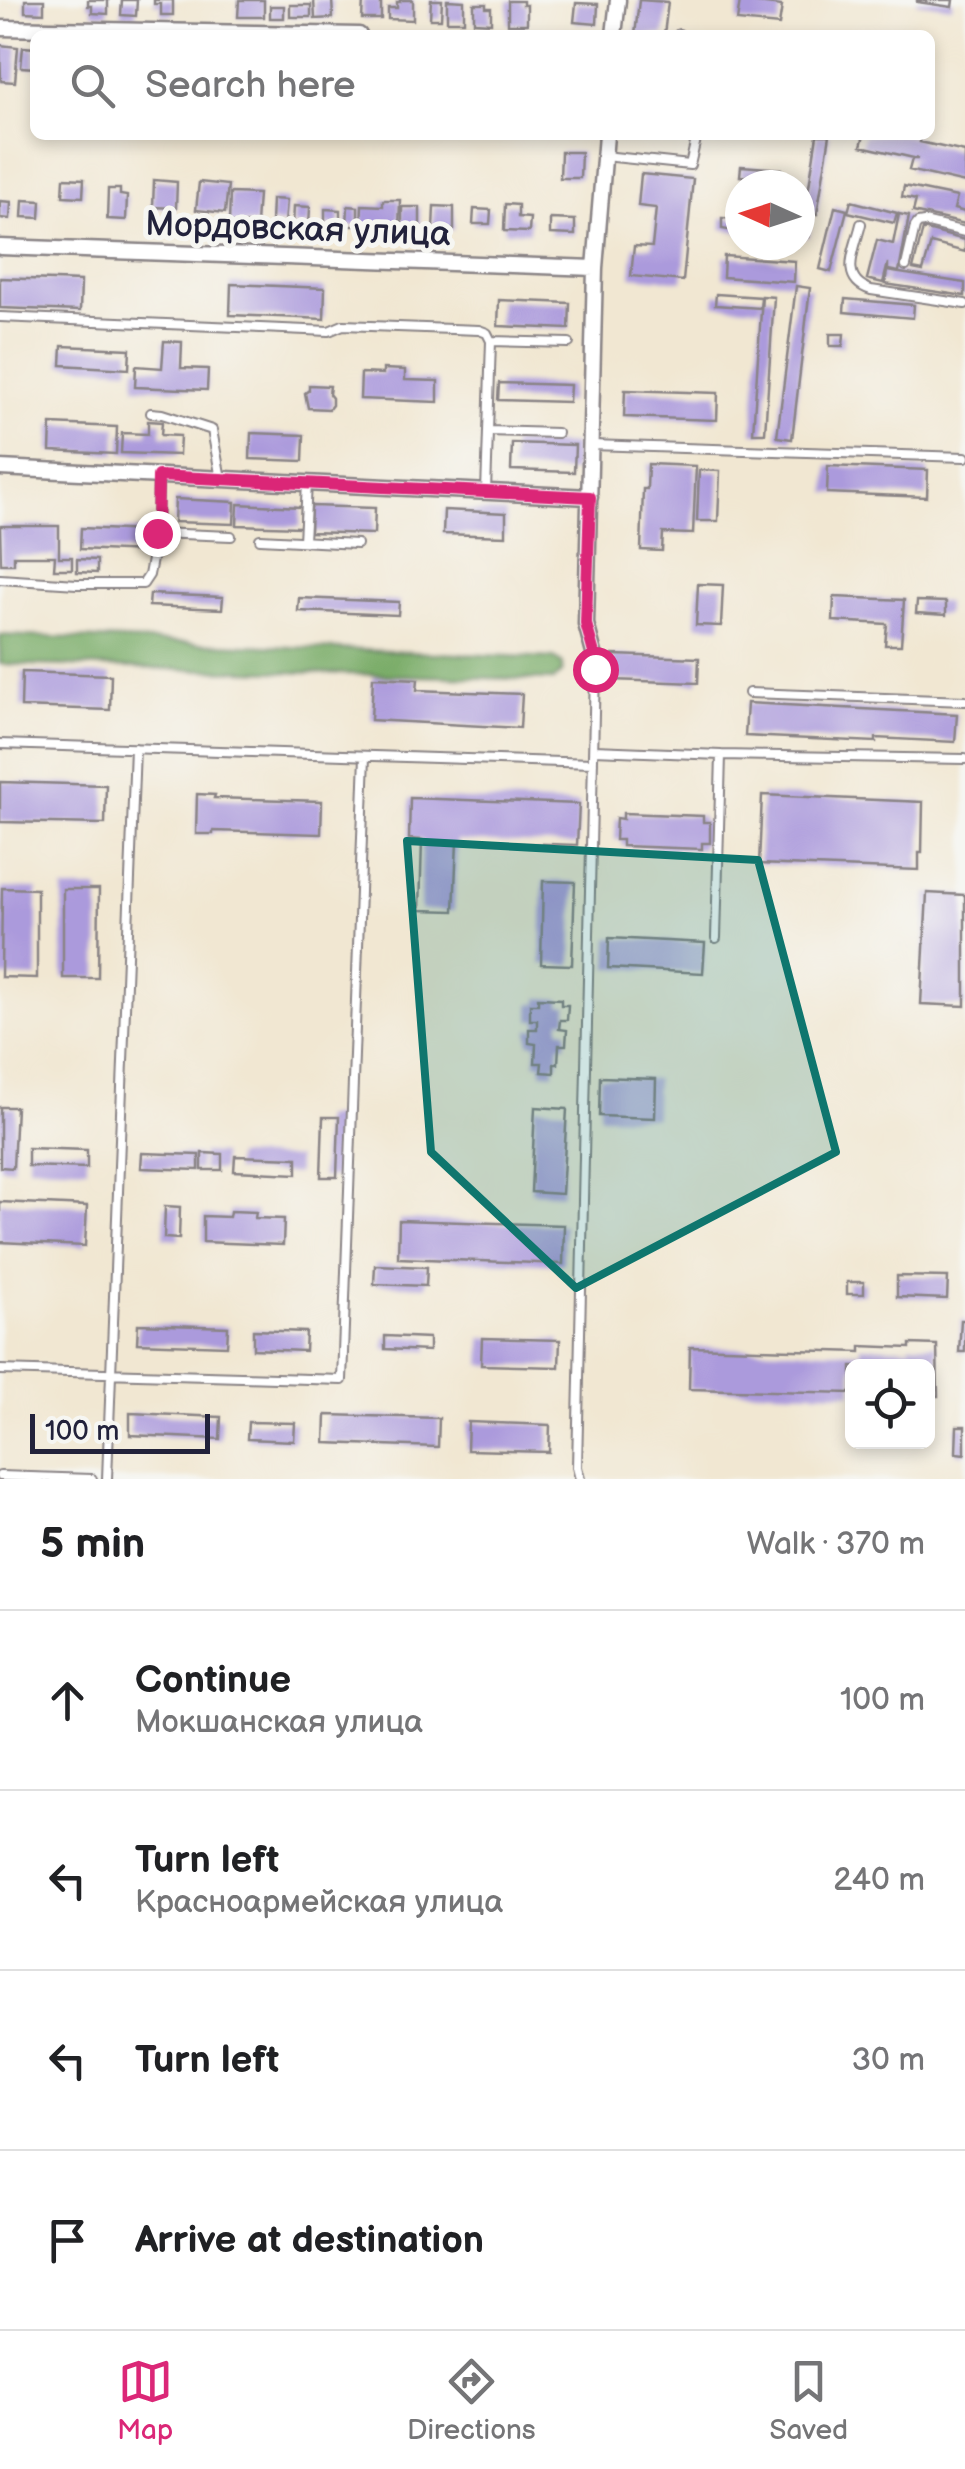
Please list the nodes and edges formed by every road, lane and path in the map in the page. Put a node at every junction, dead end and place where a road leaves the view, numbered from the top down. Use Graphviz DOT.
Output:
graph roads {
  1 [pos="618,0"];
  2 [pos="0,28"];
  3 [pos="103,30"];
  4 [pos="615,30"];
  5 [pos="606,140"];
  6 [pos="696,140"];
  7 [pos="604,156"];
  8 [pos="861,224"];
  9 [pos="965,232"];
  10 [pos="0,247"];
  11 [pos="906,266"];
  12 [pos="595,268"];
  13 [pos="965,304"];
  14 [pos="0,317"];
  15 [pos="492,340"];
  16 [pos="568,343"];
  17 [pos="151,413"];
  18 [pos="488,431"];
  19 [pos="557,432"];
  20 [pos="591,445"];
  21 [pos="965,457"];
  22 [pos="0,468"];
  23 [pos="158,476"];
  24 [pos="221,479"];
  25 [pos="308,483"];
  26 [pos="486,492"];
  27 [pos="590,497"];
  28 [pos="157,533"];
  29 [pos="231,536"];
  30 [pos="260,539"];
  31 [pos="304,542"];
  32 [pos="357,544"];
  33 [pos="0,579"];
  34 [pos="595,669"];
  35 [pos="748,693"];
  36 [pos="965,701"];
  37 [pos="0,744"];
  38 [pos="135,748"];
  39 [pos="594,750"];
  40 [pos="721,755"];
  41 [pos="365,756"];
  42 [pos="965,760"];
  43 [pos="594,763"];
  44 [pos="716,938"];
  45 [pos="0,1370"];
  46 [pos="111,1374"];
  47 [pos="0,1476"];
  48 [pos="92,1479"];
  49 [pos="107,1479"];
  50 [pos="580,1479"];
  1 -- 4 [label="street"];
  2 -- 3 [label="street"];
  5 -- 7 [label="street"];
  6 -- 7 [label="lane"];
  7 -- 12 [label="street"];
  8 -- 13 [label="lane"];
  9 -- 11 [label="lane"];
  10 -- 12 [label="street, Мордовская улица"];
  12 -- 20 [label="street"];
  14 -- 15 [label="lane"];
  15 -- 16 [label="lane"];
  15 -- 18 [label="lane"];
  17 -- 24 [label="lane"];
  18 -- 19 [label="lane"];
  18 -- 26 [label="lane"];
  20 -- 21 [label="lane"];
  20 -- 27 [label="street"];
  22 -- 23 [label="street"];
  23 -- 24 [label="street"];
  23 -- 28 [label="lane"];
  24 -- 25 [label="street"];
  25 -- 26 [label="street"];
  25 -- 31 [label="lane"];
  26 -- 27 [label="street"];
  27 -- 34 [label="street"];
  28 -- 29 [label="lane"];
  28 -- 33 [label="lane"];
  30 -- 31 [label="lane"];
  31 -- 32 [label="lane"];
  34 -- 39 [label="lane"];
  35 -- 36 [label="lane"];
  37 -- 38 [label="lane"];
  38 -- 41 [label="lane"];
  38 -- 46 [label="lane"];
  39 -- 40 [label="lane"];
  39 -- 43 [label="lane"];
  40 -- 42 [label="lane"];
  40 -- 44 [label="lane"];
  41 -- 43 [label="lane"];
  41 -- 46 [label="lane"];
  43 -- 50 [label="lane"];
  45 -- 46 [label="lane"];
  46 -- 49 [label="lane"];
  47 -- 48 [label="lane"];
}
